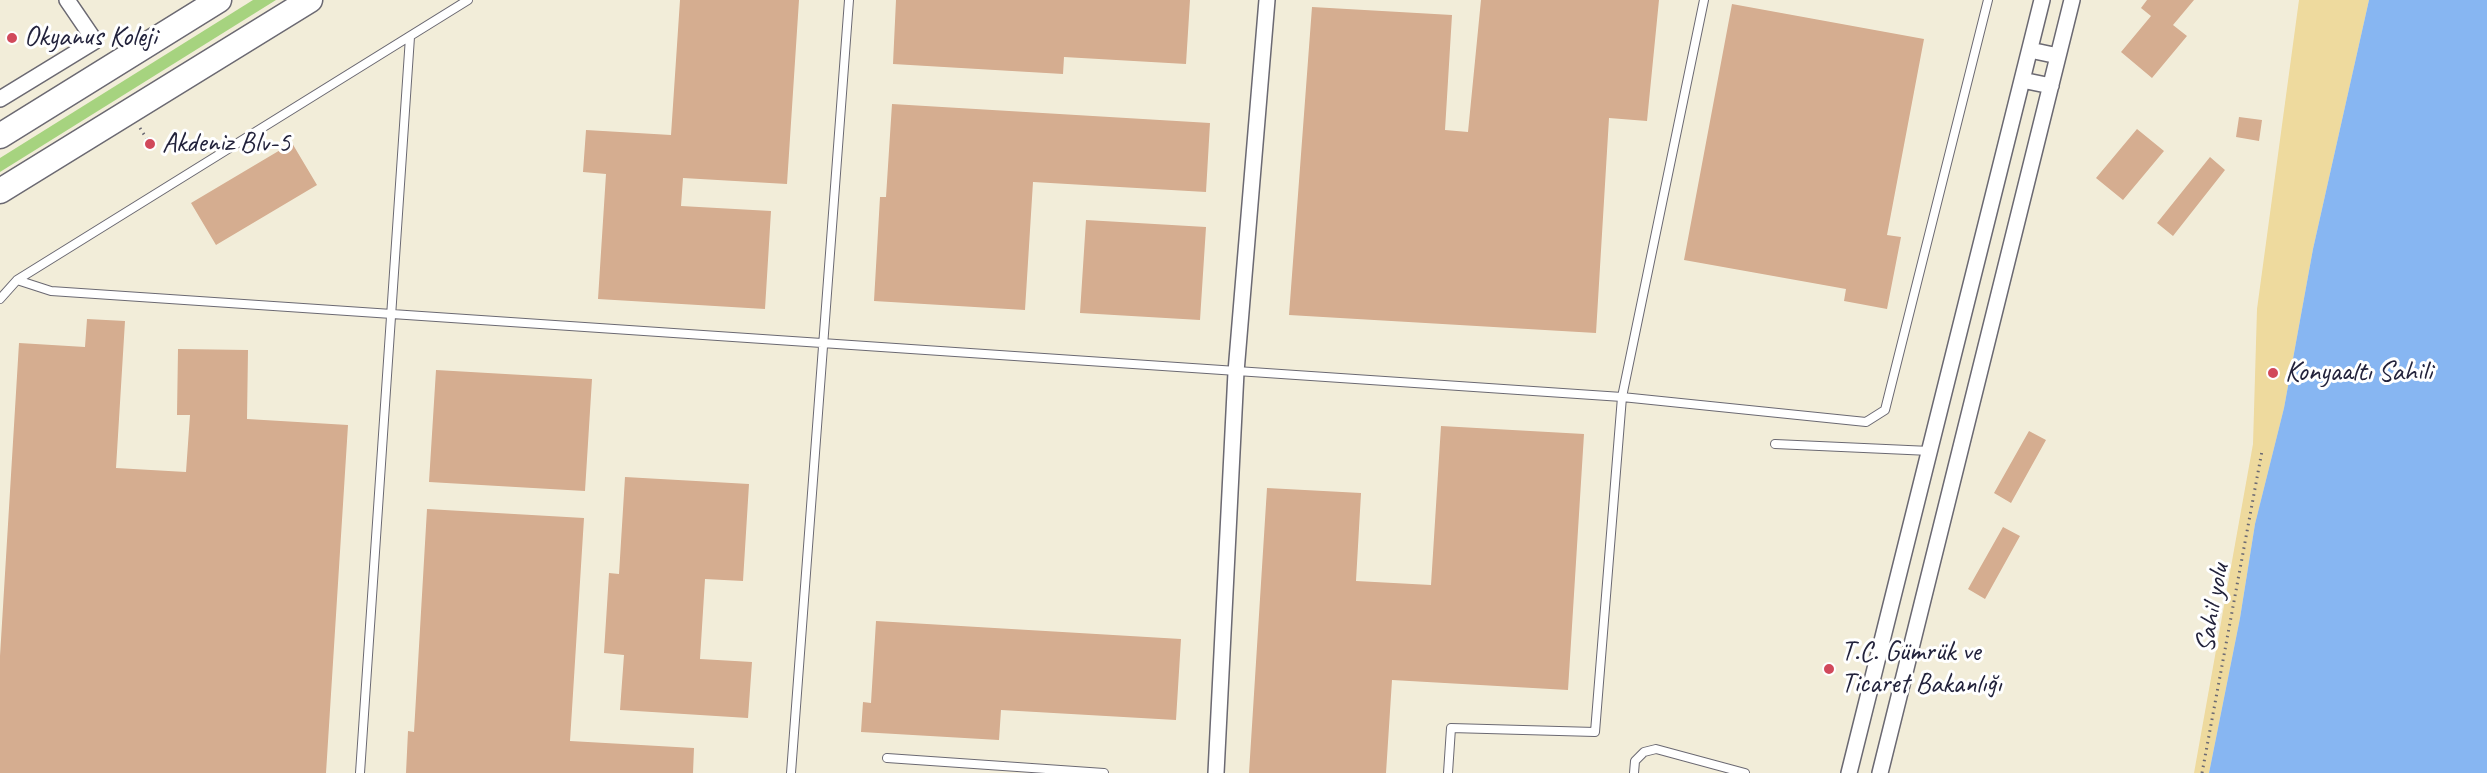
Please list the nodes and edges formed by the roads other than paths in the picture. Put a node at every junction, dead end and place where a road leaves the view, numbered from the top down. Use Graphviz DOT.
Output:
graph roads {
  1 [pos="67,0"];
  2 [pos="219,0"];
  3 [pos="310,0"];
  4 [pos="468,0"];
  5 [pos="849,0"];
  6 [pos="1267,0"];
  7 [pos="1704,0"];
  8 [pos="1987,0"];
  9 [pos="2042,0"];
  10 [pos="2072,0"];
  11 [pos="410,37"];
  12 [pos="2030,50"];
  13 [pos="2058,56"];
  14 [pos="2022,80"];
  15 [pos="2051,86"];
  16 [pos="0,99"];
  17 [pos="0,136"];
  18 [pos="10,185"];
  19 [pos="0,197"];
  20 [pos="17,280"];
  21 [pos="0,299"];
  22 [pos="392,314"];
  23 [pos="825,341"];
  24 [pos="1236,372"];
  25 [pos="1622,396"];
  26 [pos="1775,444"];
  27 [pos="1930,451"];
  28 [pos="887,758"];
  29 [pos="360,773"];
  30 [pos="791,773"];
  31 [pos="1104,773"];
  32 [pos="1216,773"];
  33 [pos="1448,773"];
  34 [pos="1634,773"];
  35 [pos="1745,773"];
  36 [pos="1849,773"];
  37 [pos="1880,773"];
  1 -- 16 [label="street"];
  2 -- 17 [label="main road"];
  3 -- 18 [label="main road"];
  4 -- 11 [label="lane"];
  5 -- 23 [label="lane"];
  6 -- 24 [label="street"];
  7 -- 25 [label="lane"];
  8 -- 25 [label="lane"];
  9 -- 12 [label="street"];
  10 -- 13 [label="street"];
  11 -- 20 [label="lane"];
  11 -- 22 [label="lane"];
  12 -- 13 [label="street"];
  12 -- 14 [label="street"];
  13 -- 15 [label="street"];
  14 -- 15 [label="street"];
  14 -- 27 [label="street"];
  15 -- 37 [label="street"];
  18 -- 19 [label="lane"];
  20 -- 21 [label="lane"];
  20 -- 22 [label="lane"];
  22 -- 23 [label="lane"];
  22 -- 29 [label="lane"];
  23 -- 24 [label="lane"];
  23 -- 30 [label="lane"];
  24 -- 25 [label="lane"];
  24 -- 32 [label="street"];
  25 -- 33 [label="lane"];
  26 -- 27 [label="lane"];
  27 -- 36 [label="street"];
  28 -- 31 [label="lane"];
  34 -- 35 [label="lane"];
}
